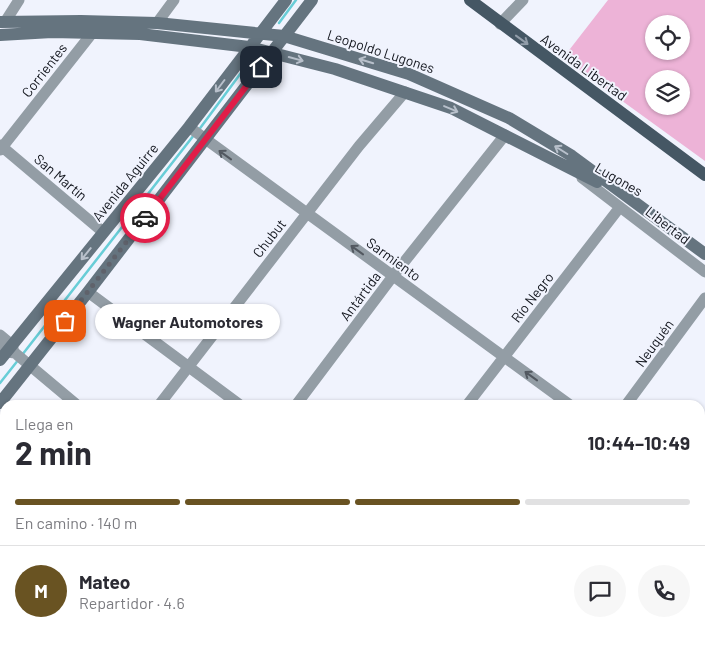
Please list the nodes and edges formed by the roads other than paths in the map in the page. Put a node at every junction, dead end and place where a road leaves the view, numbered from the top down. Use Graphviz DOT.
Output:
graph roads {
  1 [pos="19,0"];
  2 [pos="174,0"];
  3 [pos="286,0"];
  4 [pos="312,0"];
  5 [pos="470,0"];
  6 [pos="523,0"];
  7 [pos="2,22"];
  8 [pos="157,23"];
  9 [pos="500,24"];
  10 [pos="92,32"];
  11 [pos="0,35"];
  12 [pos="258,35"];
  13 [pos="284,36"];
  14 [pos="249,47"];
  15 [pos="272,52"];
  16 [pos="405,92"];
  17 [pos="196,134"];
  18 [pos="505,135"];
  19 [pos="1,147"];
  20 [pos="564,165"];
  21 [pos="705,174"];
  22 [pos="620,207"];
  23 [pos="307,214"];
  24 [pos="658,219"];
  25 [pos="103,232"];
  26 [pos="705,254"];
  27 [pos="705,272"];
  28 [pos="393,276"];
  29 [pos="88,292"];
  30 [pos="705,298"];
  31 [pos="0,335"];
  32 [pos="7,351"];
  33 [pos="505,357"];
  34 [pos="28,364"];
  35 [pos="188,368"];
  36 [pos="2,400"];
  37 [pos="71,400"];
  38 [pos="163,400"];
  39 [pos="233,400"];
  40 [pos="300,400"];
  41 [pos="471,400"];
  42 [pos="563,400"];
  43 [pos="630,400"];
  1 -- 7 [label="street"];
  2 -- 8 [label="street"];
  3 -- 12 [label="main road, Avenida Aguirre"];
  4 -- 13 [label="main road"];
  5 -- 9 [label="main road, Avenida Libertad"];
  6 -- 9 [label="street"];
  7 -- 8 [label="main road, Leopoldo Lugones"];
  8 -- 12 [label="main road, Leopoldo Lugones"];
  9 -- 21 [label="main road, Avenida Libertad, one-way"];
  10 -- 11 [label="main road"];
  10 -- 14 [label="main road"];
  10 -- 19 [label="street, Corrientes"];
  12 -- 13 [label="main road, Leopoldo Lugones"];
  12 -- 14 [label="main road, Avenida Aguirre"];
  13 -- 15 [label="main road"];
  24 -- 13 [label="main road, Leopoldo Lugones, one-way"];
  14 -- 15 [label="main road"];
  14 -- 17 [label="main road, Avenida Aguirre, one-way"];
  15 -- 16 [label="main road, one-way"];
  15 -- 17 [label="main road"];
  16 -- 18 [label="main road, one-way"];
  16 -- 23 [label="street, Chubut"];
  23 -- 17 [label="street, Sarmiento, one-way"];
  17 -- 25 [label="main road, Avenida Aguirre"];
  17 -- 29 [label="main road"];
  18 -- 20 [label="main road"];
  18 -- 28 [label="street, Antártida"];
  19 -- 25 [label="street, San Martín"];
  20 -- 22 [label="street, Libertad"];
  20 -- 24 [label="main road, Lugones"];
  22 -- 27 [label="street, Libertad"];
  22 -- 33 [label="street, Río Negro"];
  28 -- 23 [label="street, Sarmiento, one-way"];
  23 -- 35 [label="street, Chubut"];
  24 -- 26 [label="main road, Leopoldo Lugones"];
  25 -- 32 [label="main road, Avenida Aguirre, one-way"];
  28 -- 33 [label="street, Sarmiento"];
  28 -- 40 [label="street, Antártida"];
  29 -- 34 [label="main road"];
  29 -- 35 [label="street"];
  30 -- 43 [label="street, Neuquén"];
  31 -- 32 [label="street"];
  32 -- 34 [label="street"];
  33 -- 41 [label="street, Río Negro"];
  42 -- 33 [label="street, Sarmiento, one-way"];
  34 -- 36 [label="main road"];
  34 -- 37 [label="street"];
  35 -- 38 [label="street, Chubut"];
  35 -- 39 [label="street"];
}
